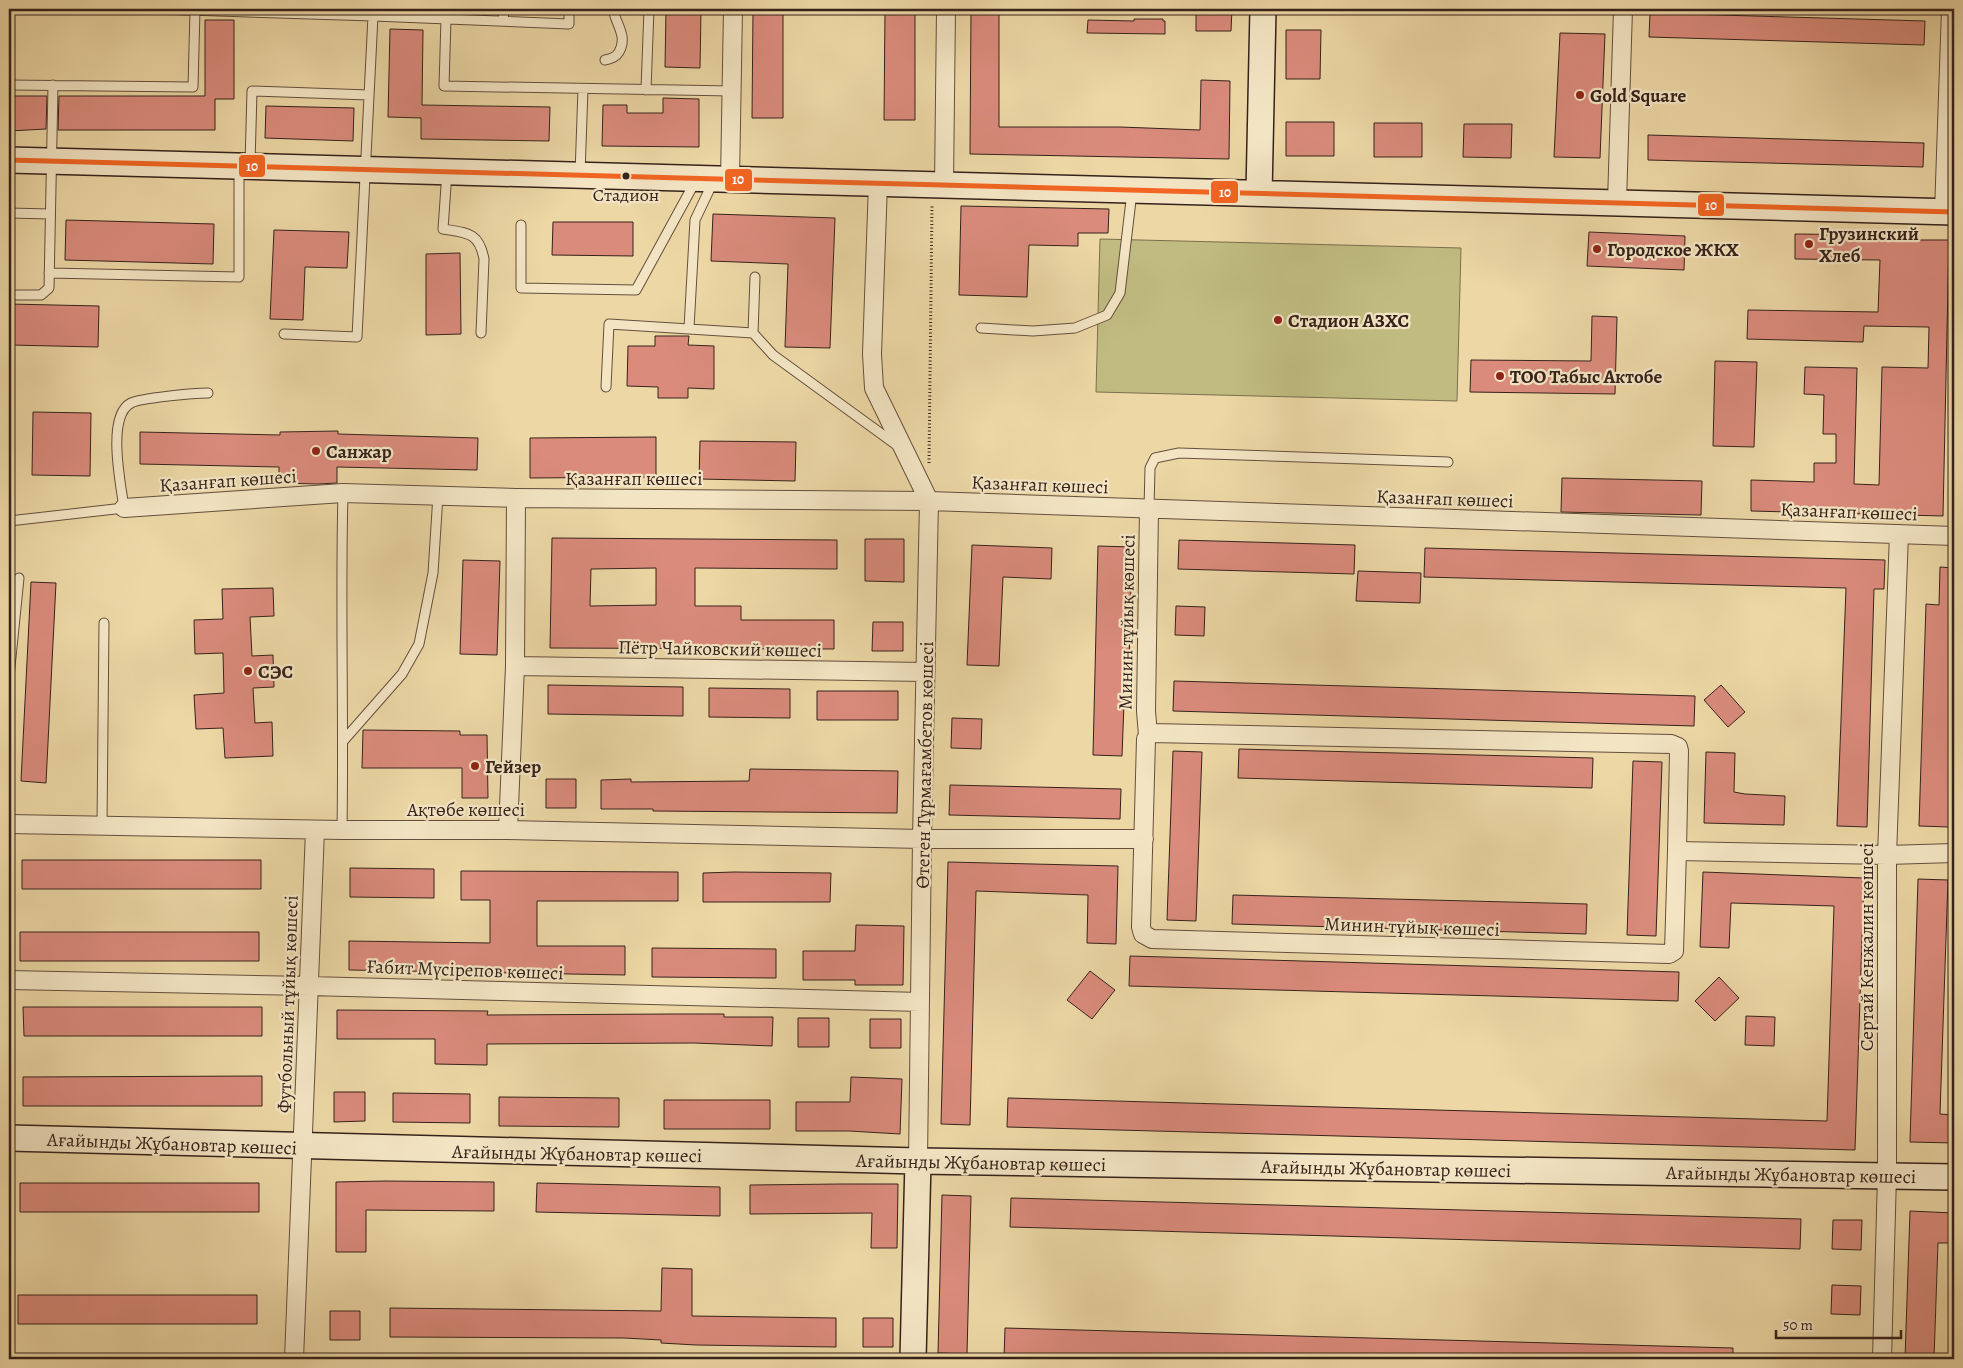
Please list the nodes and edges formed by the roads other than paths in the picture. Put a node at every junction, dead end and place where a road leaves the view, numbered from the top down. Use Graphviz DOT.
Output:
graph roads {
  1 [pos="157,9"];
  2 [pos="504,9"];
  3 [pos="569,9"];
  4 [pos="613,9"];
  5 [pos="649,9"];
  6 [pos="733,9"];
  7 [pos="946,9"];
  8 [pos="1263,9"];
  9 [pos="1623,9"];
  10 [pos="1951,9"];
  11 [pos="195,10"];
  12 [pos="250,10"];
  13 [pos="373,16"];
  14 [pos="446,19"];
  15 [pos="504,21"];
  16 [pos="605,60"];
  17 [pos="9,84"];
  18 [pos="53,85"];
  19 [pos="583,89"];
  20 [pos="646,90"];
  21 [pos="732,91"];
  22 [pos="369,95"];
  23 [pos="9,160"];
  24 [pos="51,161"];
  25 [pos="245,166"];
  26 [pos="366,170"];
  27 [pos="448,172"];
  28 [pos="580,176"];
  29 [pos="714,180"];
  30 [pos="878,183"];
  31 [pos="1132,190"];
  32 [pos="938,191"];
  33 [pos="1259,193"];
  34 [pos="1617,202"];
  35 [pos="1949,212"];
  36 [pos="9,213"];
  37 [pos="50,214"];
  38 [pos="522,225"];
  39 [pos="50,273"];
  40 [pos="756,277"];
  41 [pos="9,295"];
  42 [pos="689,328"];
  43 [pos="982,328"];
  44 [pos="753,332"];
  45 [pos="481,333"];
  46 [pos="284,334"];
  47 [pos="606,387"];
  48 [pos="208,392"];
  49 [pos="904,450"];
  50 [pos="1448,462"];
  51 [pos="343,494"];
  52 [pos="438,495"];
  53 [pos="516,498"];
  54 [pos="930,501"];
  55 [pos="124,508"];
  56 [pos="1149,509"];
  57 [pos="9,521"];
  58 [pos="1899,534"];
  59 [pos="1954,536"];
  60 [pos="19,578"];
  61 [pos="104,623"];
  62 [pos="515,666"];
  63 [pos="925,672"];
  64 [pos="9,677"];
  65 [pos="1148,735"];
  66 [pos="344,740"];
  67 [pos="9,824"];
  68 [pos="102,826"];
  69 [pos="314,830"];
  70 [pos="342,830"];
  71 [pos="508,830"];
  72 [pos="922,839"];
  73 [pos="1144,839"];
  74 [pos="1677,850"];
  75 [pos="1954,854"];
  76 [pos="1886,855"];
  77 [pos="9,980"];
  78 [pos="309,986"];
  79 [pos="920,1002"];
  80 [pos="9,1138"];
  81 [pos="303,1147"];
  82 [pos="918,1161"];
  83 [pos="1887,1175"];
  84 [pos="1954,1177"];
  85 [pos="294,1359"];
  86 [pos="913,1359"];
  87 [pos="1882,1359"];
  1 -- 11 [label="lane"];
  2 -- 15 [label="lane"];
  3 -- 15 [label="lane"];
  4 -- 16 [label="lane"];
  5 -- 20 [label="lane"];
  6 -- 21 [label="street"];
  7 -- 32 [label="street"];
  8 -- 33 [label="street"];
  9 -- 34 [label="street"];
  10 -- 35 [label="street"];
  11 -- 12 [label="lane"];
  11 -- 18 [label="lane"];
  12 -- 13 [label="lane"];
  13 -- 14 [label="lane"];
  13 -- 22 [label="lane"];
  14 -- 15 [label="lane"];
  14 -- 19 [label="lane"];
  17 -- 18 [label="lane"];
  18 -- 24 [label="lane"];
  19 -- 20 [label="lane"];
  19 -- 28 [label="lane"];
  20 -- 21 [label="lane"];
  21 -- 29 [label="street"];
  22 -- 25 [label="lane"];
  22 -- 26 [label="lane"];
  23 -- 24 [label="street"];
  24 -- 25 [label="street"];
  24 -- 37 [label="lane"];
  25 -- 26 [label="street"];
  25 -- 39 [label="lane"];
  26 -- 27 [label="street"];
  26 -- 46 [label="lane"];
  27 -- 28 [label="street"];
  27 -- 45 [label="lane"];
  28 -- 29 [label="street"];
  29 -- 30 [label="street"];
  29 -- 38 [label="lane"];
  29 -- 42 [label="lane"];
  30 -- 32 [label="street"];
  30 -- 49 [label="street, Өтеген Тұрмағамбетов көшесі"];
  31 -- 32 [label="street"];
  31 -- 33 [label="street"];
  31 -- 43 [label="lane"];
  33 -- 34 [label="street"];
  34 -- 35 [label="street"];
  36 -- 37 [label="lane"];
  37 -- 39 [label="lane"];
  39 -- 41 [label="lane"];
  40 -- 44 [label="lane"];
  42 -- 44 [label="lane"];
  42 -- 47 [label="lane"];
  44 -- 49 [label="lane"];
  48 -- 55 [label="lane"];
  49 -- 54 [label="street, Өтеген Тұрмағамбетов көшесі"];
  50 -- 56 [label="lane"];
  51 -- 52 [label="street, Қазанғап көшесі"];
  51 -- 55 [label="street, Қазанғап көшесі"];
  51 -- 66 [label="lane"];
  52 -- 53 [label="street, Қазанғап көшесі"];
  52 -- 66 [label="lane"];
  53 -- 54 [label="street, Қазанғап көшесі"];
  53 -- 62 [label="street"];
  54 -- 56 [label="street, Қазанғап көшесі"];
  54 -- 63 [label="street, Өтеген Тұрмағамбетов көшесі"];
  55 -- 57 [label="lane"];
  56 -- 58 [label="street, Қазанғап көшесі"];
  56 -- 65 [label="street, Минин тұйық көшесі"];
  58 -- 59 [label="street, Қазанғап көшесі"];
  58 -- 76 [label="street, Сертай Кенжалин көшесі"];
  60 -- 64 [label="lane"];
  61 -- 68 [label="lane"];
  62 -- 63 [label="street, Пётр Чайковский көшесі"];
  62 -- 71 [label="street"];
  63 -- 72 [label="street, Өтеген Тұрмағамбетов көшесі"];
  65 -- 73 [label="street, Минин тұйық көшесі"];
  65 -- 74 [label="street, Минин тұйық көшесі"];
  66 -- 70 [label="lane"];
  67 -- 68 [label="street, Ақтөбе көшесі"];
  68 -- 69 [label="street, Ақтөбе көшесі"];
  69 -- 70 [label="street, Ақтөбе көшесі"];
  69 -- 78 [label="street, Футбольный тұйық көшесі"];
  70 -- 71 [label="street, Ақтөбе көшесі"];
  71 -- 72 [label="street, Ақтөбе көшесі"];
  72 -- 73 [label="street"];
  72 -- 79 [label="street, Өтеген Тұрмағамбетов көшесі"];
  73 -- 74 [label="street, Минин тұйық көшесі"];
  74 -- 76 [label="street"];
  75 -- 76 [label="street"];
  76 -- 83 [label="street, Сертай Кенжалин көшесі"];
  77 -- 78 [label="street, Ғабит Мүсірепов көшесі"];
  78 -- 79 [label="street, Ғабит Мүсірепов көшесі"];
  78 -- 81 [label="street, Футбольный тұйық көшесі"];
  79 -- 82 [label="street, Өтеген Тұрмағамбетов көшесі"];
  80 -- 81 [label="street, Ағайынды Жұбановтар көшесі"];
  81 -- 82 [label="street, Ағайынды Жұбановтар көшесі"];
  81 -- 85 [label="street, Футбольный тұйық көшесі"];
  82 -- 83 [label="street, Ағайынды Жұбановтар көшесі"];
  82 -- 86 [label="street, Өтеген Тұрмағамбетов көшесі"];
  83 -- 84 [label="street, Ағайынды Жұбановтар көшесі"];
  83 -- 87 [label="street, Сертай Кенжалин көшесі"];
}
